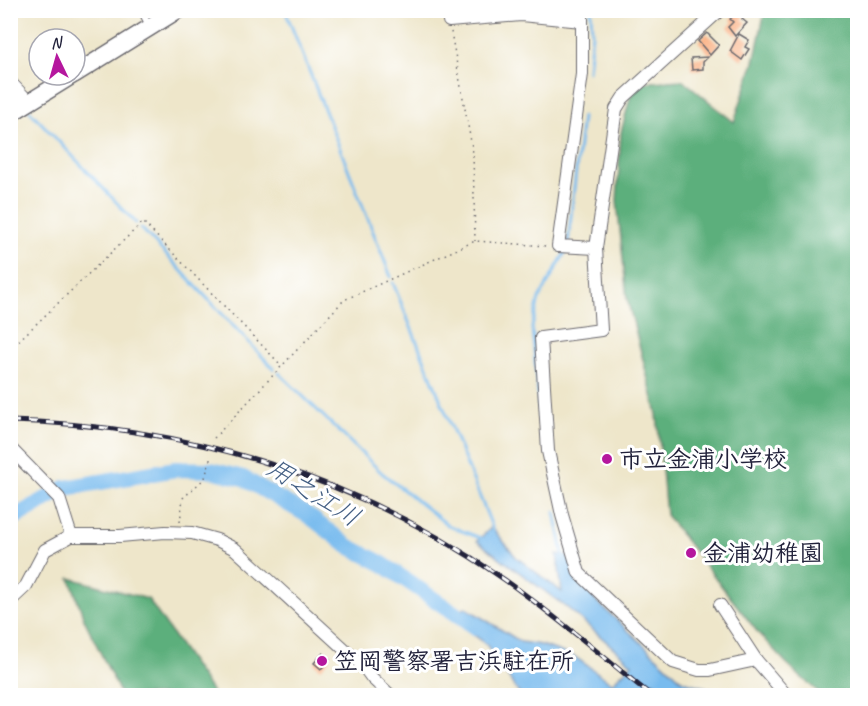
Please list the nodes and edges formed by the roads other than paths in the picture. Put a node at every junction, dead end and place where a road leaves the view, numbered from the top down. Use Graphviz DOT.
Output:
graph roads {
  1 [pos="141,10"];
  2 [pos="178,10"];
  3 [pos="720,10"];
  4 [pos="521,13"];
  5 [pos="582,16"];
  6 [pos="449,21"];
  7 [pos="150,27"];
  8 [pos="87,66"];
  9 [pos="10,82"];
  10 [pos="53,87"];
  11 [pos="29,102"];
  12 [pos="10,114"];
  13 [pos="595,248"];
  14 [pos="10,448"];
  15 [pos="71,536"];
  16 [pos="10,601"];
  17 [pos="720,605"];
  18 [pos="756,660"];
  19 [pos="391,696"];
  20 [pos="787,696"];
  1 -- 7 [label="lane"];
  2 -- 7 [label="street"];
  3 -- 13 [label="street"];
  4 -- 5 [label="street"];
  4 -- 6 [label="street"];
  5 -- 13 [label="street"];
  7 -- 8 [label="street"];
  9 -- 11 [label="street"];
  10 -- 11 [label="street"];
  11 -- 12 [label="street"];
  13 -- 18 [label="street"];
  14 -- 15 [label="street"];
  15 -- 16 [label="street"];
  15 -- 19 [label="street"];
  17 -- 18 [label="street"];
  18 -- 20 [label="street"];
}
